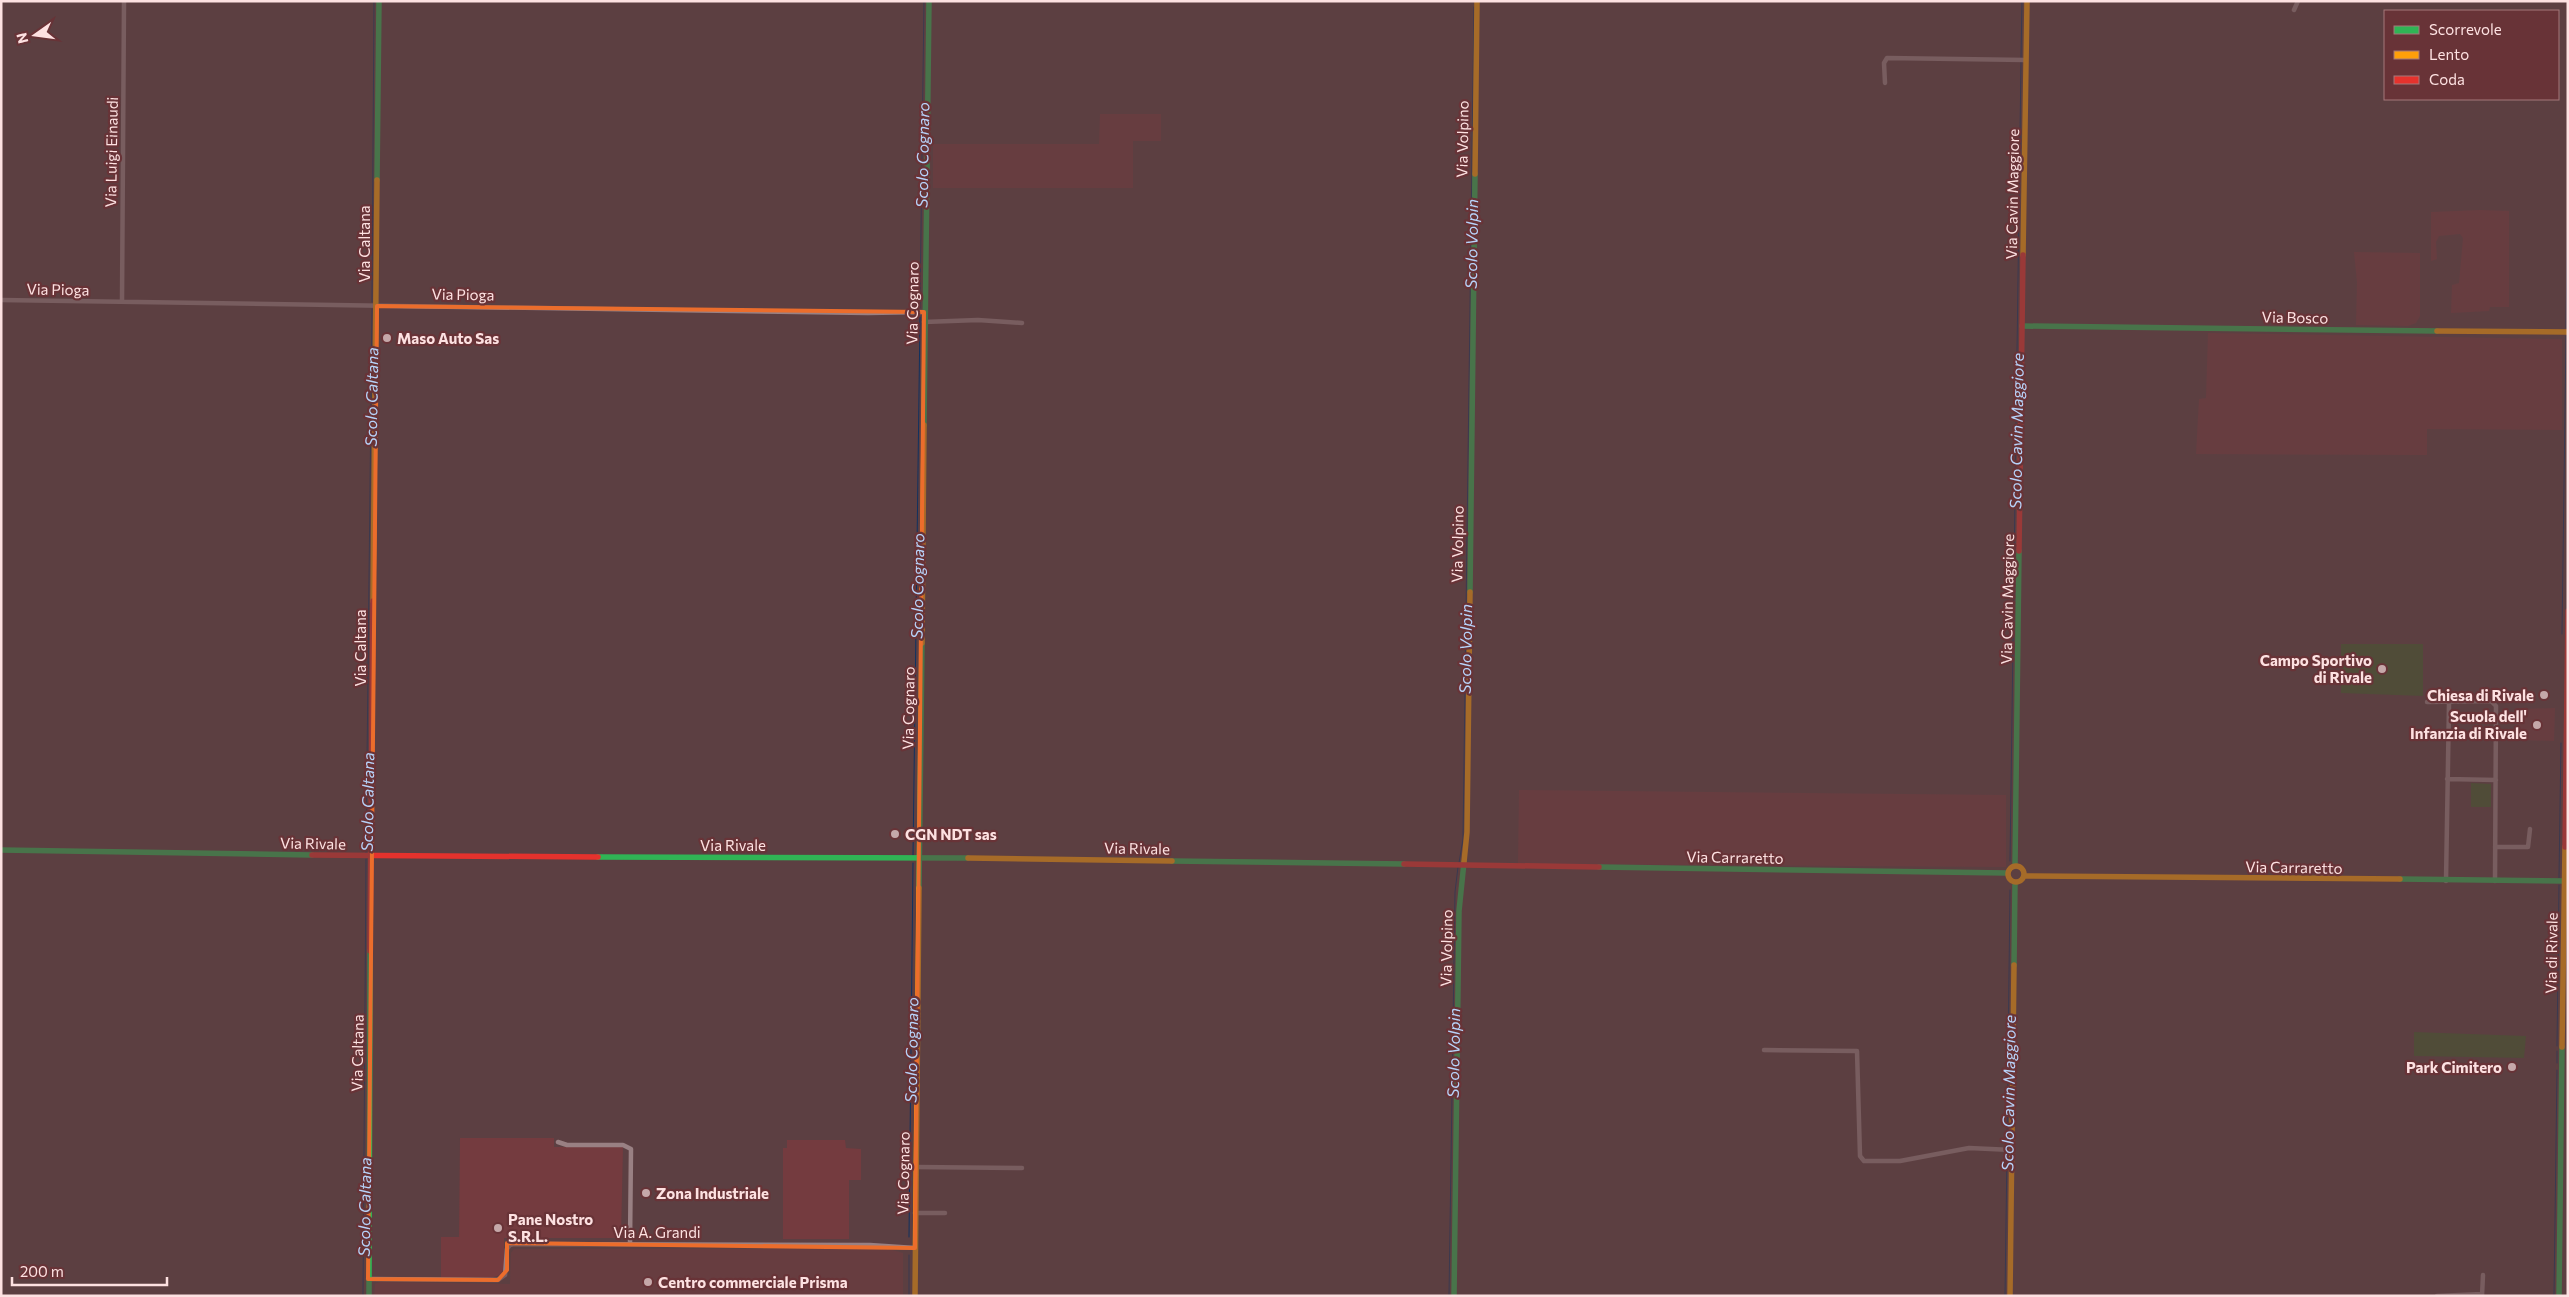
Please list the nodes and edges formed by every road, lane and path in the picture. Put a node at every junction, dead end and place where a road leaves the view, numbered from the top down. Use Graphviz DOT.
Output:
graph roads {
  1 [pos="124,1"];
  2 [pos="379,1"];
  3 [pos="929,1"];
  4 [pos="1477,1"];
  5 [pos="2027,1"];
  6 [pos="2298,1"];
  7 [pos="2294,10"];
  8 [pos="2022,60"];
  9 [pos="1885,83"];
  10 [pos="1,300"];
  11 [pos="122,302"];
  12 [pos="377,306"];
  13 [pos="924,312"];
  14 [pos="924,322"];
  15 [pos="1022,323"];
  16 [pos="2022,326"];
  17 [pos="2568,332"];
  18 [pos="2568,611"];
  19 [pos="2568,644"];
  20 [pos="2427,702"];
  21 [pos="2449,704"];
  22 [pos="2567,707"];
  23 [pos="2567,763"];
  24 [pos="2447,779"];
  25 [pos="2496,780"];
  26 [pos="2530,828"];
  27 [pos="2495,847"];
  28 [pos="1,850"];
  29 [pos="367,856"];
  30 [pos="918,858"];
  31 [pos="1460,866"];
  32 [pos="2015,866"];
  33 [pos="2007,873"];
  34 [pos="2024,876"];
  35 [pos="2566,880"];
  36 [pos="2446,881"];
  37 [pos="2495,881"];
  38 [pos="2015,883"];
  39 [pos="1764,1050"];
  40 [pos="558,1142"];
  41 [pos="2008,1149"];
  42 [pos="916,1167"];
  43 [pos="1022,1168"];
  44 [pos="915,1213"];
  45 [pos="945,1213"];
  46 [pos="630,1244"];
  47 [pos="915,1248"];
  48 [pos="2483,1275"];
  49 [pos="368,1279"];
  50 [pos="2482,1295"];
  51 [pos="368,1296"];
  52 [pos="915,1296"];
  53 [pos="1454,1296"];
  54 [pos="2010,1296"];
  55 [pos="2436,1296"];
  56 [pos="2559,1296"];
  1 -- 11 [label="street, Via Luigi Einaudi"];
  2 -- 12 [label="street, Via Caltana"];
  3 -- 13 [label="street, Via Cognaro"];
  4 -- 31 [label="street, Via Volpino"];
  5 -- 8 [label="street, Via Cavin Maggiore"];
  6 -- 7 [label="street"];
  8 -- 9 [label="street"];
  8 -- 16 [label="street, Via Cavin Maggiore"];
  10 -- 11 [label="street, Via Pioga"];
  11 -- 12 [label="street, Via Pioga"];
  12 -- 13 [label="street, Via Pioga"];
  12 -- 29 [label="street, Via Caltana"];
  13 -- 14 [label="street, Via Cognaro"];
  14 -- 15 [label="street"];
  14 -- 30 [label="street, Via Cognaro"];
  16 -- 17 [label="street, Via Bosco"];
  16 -- 32 [label="street, Via Cavin Maggiore"];
  18 -- 19 [label="street, Via di Rivale"];
  19 -- 22 [label="street, Via di Rivale"];
  20 -- 21 [label="street"];
  21 -- 24 [label="street"];
  21 -- 25 [label="street"];
  22 -- 23 [label="street, Via di Rivale"];
  23 -- 35 [label="street, Via di Rivale"];
  24 -- 25 [label="street"];
  24 -- 36 [label="street"];
  25 -- 27 [label="street"];
  26 -- 27 [label="street"];
  27 -- 37 [label="street"];
  28 -- 29 [label="street, Via Rivale"];
  29 -- 30 [label="street, Via Rivale"];
  29 -- 49 [label="street, Via Caltana"];
  30 -- 31 [label="street, Via Rivale"];
  30 -- 42 [label="street, Via Cognaro"];
  31 -- 33 [label="street, Via Carraretto"];
  31 -- 53 [label="street, Via Volpino"];
  32 -- 33 [label="street"];
  32 -- 34 [label="street"];
  33 -- 38 [label="street"];
  34 -- 36 [label="street, Via Carraretto"];
  34 -- 38 [label="street"];
  35 -- 37 [label="street, Via Carraretto"];
  35 -- 56 [label="street, Via di Rivale"];
  36 -- 37 [label="street, Via Carraretto"];
  38 -- 41 [label="street"];
  39 -- 41 [label="street"];
  40 -- 46 [label="street"];
  41 -- 54 [label="street"];
  42 -- 43 [label="street"];
  42 -- 44 [label="street, Via Cognaro"];
  44 -- 45 [label="street"];
  44 -- 47 [label="street, Via Cognaro"];
  46 -- 47 [label="street, Via A. Grandi"];
  46 -- 49 [label="street, Via A. Grandi"];
  47 -- 52 [label="street, Via Cognaro"];
  48 -- 50 [label="street"];
  49 -- 51 [label="street, Via Caltana"];
  50 -- 55 [label="street"];
}
